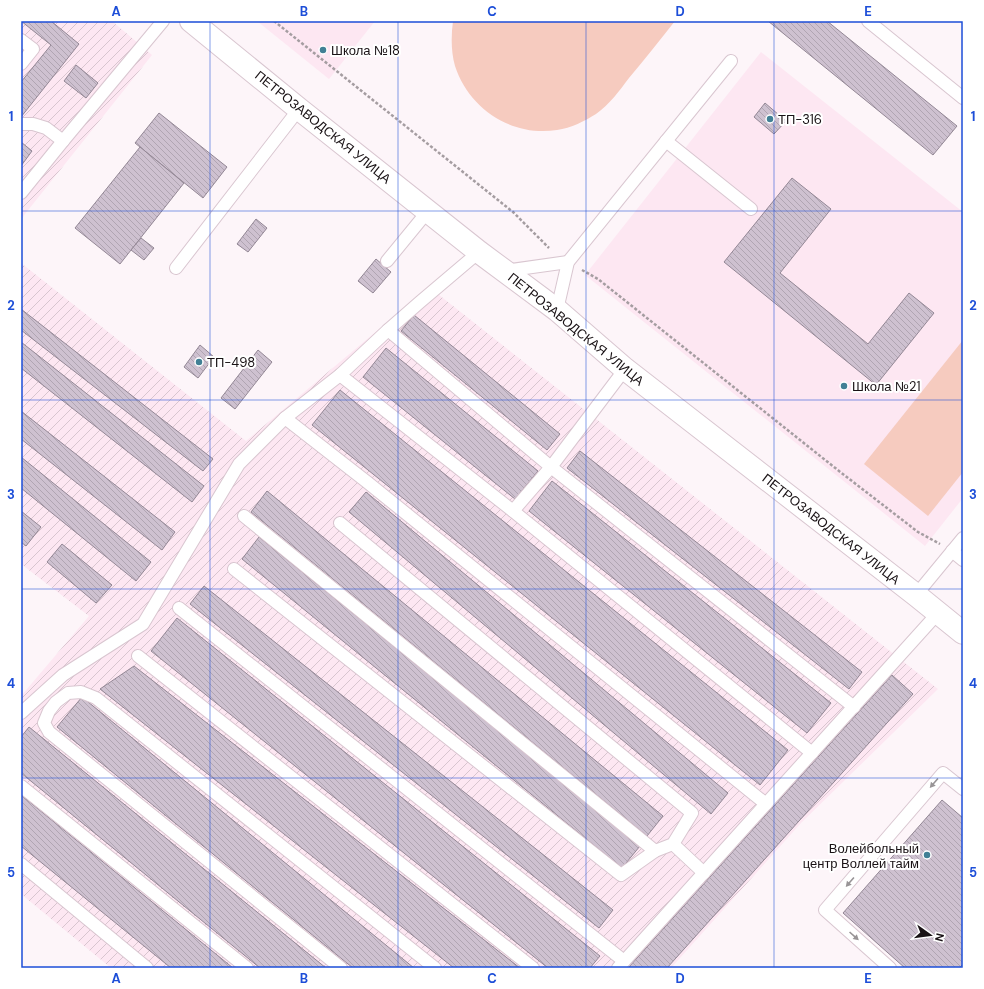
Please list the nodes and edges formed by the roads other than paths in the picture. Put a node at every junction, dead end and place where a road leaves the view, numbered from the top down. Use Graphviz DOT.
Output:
graph roads {
  1 [pos="163,21"];
  2 [pos="192,21"];
  3 [pos="868,21"];
  4 [pos="21,40"];
  5 [pos="731,61"];
  6 [pos="21,64"];
  7 [pos="963,98"];
  8 [pos="299,109"];
  9 [pos="21,124"];
  10 [pos="63,141"];
  11 [pos="666,141"];
  12 [pos="21,193"];
  13 [pos="751,209"];
  14 [pos="428,211"];
  15 [pos="479,252"];
  16 [pos="387,260"];
  17 [pos="568,262"];
  18 [pos="176,268"];
  19 [pos="504,270"];
  20 [pos="557,310"];
  21 [pos="388,330"];
  22 [pos="625,369"];
  23 [pos="340,375"];
  24 [pos="285,418"];
  25 [pos="551,467"];
  26 [pos="514,511"];
  27 [pos="244,516"];
  28 [pos="340,523"];
  29 [pos="963,538"];
  30 [pos="952,551"];
  31 [pos="963,560"];
  32 [pos="234,569"];
  33 [pos="916,595"];
  34 [pos="180,608"];
  35 [pos="938,613"];
  36 [pos="963,633"];
  37 [pos="138,656"];
  38 [pos="854,707"];
  39 [pos="21,713"];
  40 [pos="812,753"];
  41 [pos="21,786"];
  42 [pos="963,789"];
  43 [pos="766,804"];
  44 [pos="673,844"];
  45 [pos="655,850"];
  46 [pos="21,864"];
  47 [pos="704,873"];
  48 [pos="621,965"];
  49 [pos="147,968"];
  50 [pos="247,968"];
  51 [pos="340,968"];
  52 [pos="435,968"];
  53 [pos="533,968"];
  54 [pos="890,968"];
  1 -- 10 [label="lane"];
  2 -- 8 [label="street, ПЕТРОЗАВОДСКАЯ УЛИЦА"];
  3 -- 7 [label="lane"];
  4 -- 6 [label="lane"];
  5 -- 11 [label="lane"];
  8 -- 14 [label="street, ПЕТРОЗАВОДСКАЯ УЛИЦА"];
  8 -- 18 [label="lane"];
  9 -- 10 [label="lane"];
  10 -- 12 [label="lane"];
  11 -- 13 [label="lane"];
  11 -- 17 [label="lane"];
  14 -- 15 [label="street, ПЕТРОЗАВОДСКАЯ УЛИЦА"];
  14 -- 16 [label="lane"];
  15 -- 19 [label="street, ПЕТРОЗАВОДСКАЯ УЛИЦА"];
  15 -- 21 [label="lane"];
  17 -- 19 [label="lane"];
  17 -- 20 [label="lane"];
  19 -- 20 [label="street, ПЕТРОЗАВОДСКАЯ УЛИЦА"];
  20 -- 22 [label="street, ПЕТРОЗАВОДСКАЯ УЛИЦА"];
  21 -- 23 [label="lane"];
  21 -- 25 [label="lane"];
  22 -- 25 [label="lane"];
  22 -- 33 [label="street, ПЕТРОЗАВОДСКАЯ УЛИЦА"];
  23 -- 24 [label="lane"];
  23 -- 26 [label="lane"];
  24 -- 39 [label="lane"];
  24 -- 43 [label="lane"];
  25 -- 26 [label="lane"];
  25 -- 38 [label="lane"];
  26 -- 40 [label="lane"];
  27 -- 45 [label="lane"];
  28 -- 44 [label="lane"];
  29 -- 30 [label="lane"];
  30 -- 31 [label="lane"];
  30 -- 33 [label="lane"];
  32 -- 45 [label="lane"];
  33 -- 35 [label="street, ПЕТРОЗАВОДСКАЯ УЛИЦА"];
  34 -- 48 [label="lane"];
  35 -- 36 [label="street, ПЕТРОЗАВОДСКАЯ УЛИЦА"];
  35 -- 38 [label="lane"];
  37 -- 53 [label="lane"];
  38 -- 40 [label="lane"];
  40 -- 43 [label="lane"];
  41 -- 50 [label="lane"];
  42 -- 54 [label="lane, one-way"];
  43 -- 47 [label="lane"];
  44 -- 45 [label="lane"];
  44 -- 47 [label="lane"];
  46 -- 49 [label="lane"];
  47 -- 48 [label="lane"];
  51 -- 52 [label="lane"];
}
